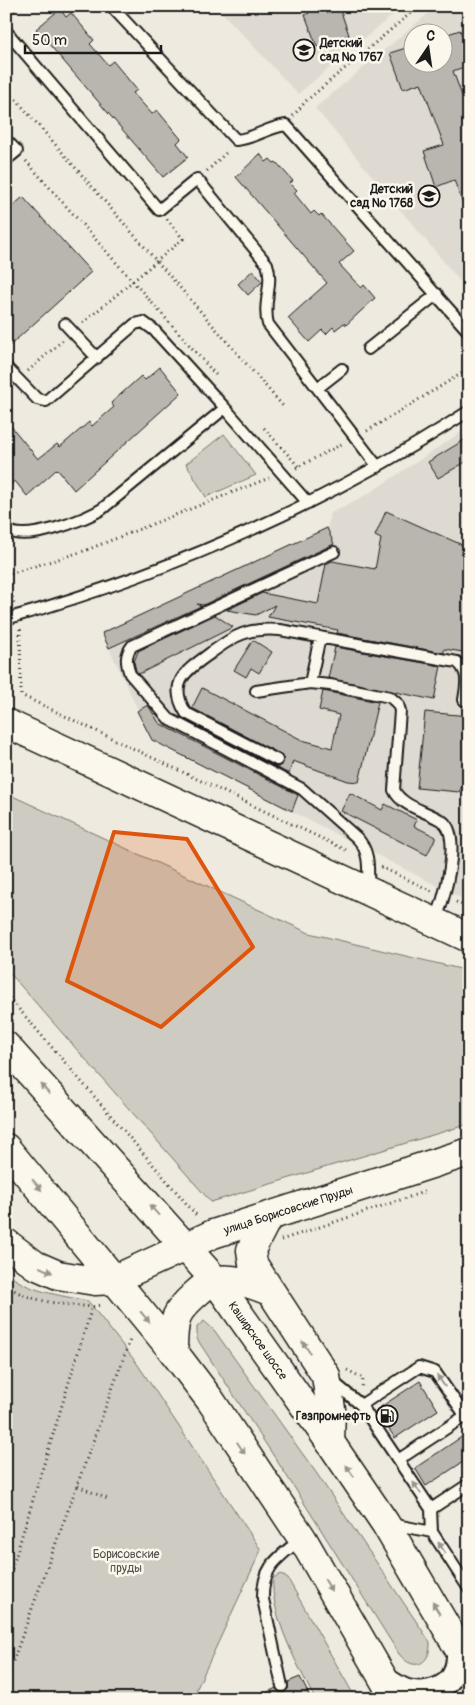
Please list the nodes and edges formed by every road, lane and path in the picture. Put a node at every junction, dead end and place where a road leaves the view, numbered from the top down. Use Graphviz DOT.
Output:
graph roads {
  1 [pos="19,6"];
  2 [pos="111,6"];
  3 [pos="419,6"];
  4 [pos="6,17"];
  5 [pos="6,31"];
  6 [pos="6,88"];
  7 [pos="286,125"];
  8 [pos="6,140"];
  9 [pos="236,140"];
  10 [pos="17,151"];
  11 [pos="6,160"];
  12 [pos="197,179"];
  13 [pos="159,210"];
  14 [pos="157,261"];
  15 [pos="132,280"];
  16 [pos="437,294"];
  17 [pos="65,324"];
  18 [pos="73,332"];
  19 [pos="469,332"];
  20 [pos="368,349"];
  21 [pos="96,358"];
  22 [pos="6,367"];
  23 [pos="342,369"];
  24 [pos="469,369"];
  25 [pos="218,377"];
  26 [pos="19,380"];
  27 [pos="318,387"];
  28 [pos="283,406"];
  29 [pos="225,408"];
  30 [pos="469,411"];
  31 [pos="258,422"];
  32 [pos="356,437"];
  33 [pos="298,466"];
  34 [pos="378,467"];
  35 [pos="284,473"];
  36 [pos="308,503"];
  37 [pos="6,529"];
  38 [pos="334,552"];
  39 [pos="6,576"];
  40 [pos="17,616"];
  41 [pos="6,619"];
  42 [pos="320,637"];
  43 [pos="310,683"];
  44 [pos="256,691"];
  45 [pos="464,700"];
  46 [pos="6,722"];
  47 [pos="277,760"];
  48 [pos="368,860"];
  49 [pos="368,892"];
  50 [pos="445,897"];
  51 [pos="469,908"];
  52 [pos="434,924"];
  53 [pos="469,938"];
  54 [pos="6,994"];
  55 [pos="6,1046"];
  56 [pos="6,1148"];
  57 [pos="469,1152"];
  58 [pos="432,1190"];
  59 [pos="268,1217"];
  60 [pos="213,1234"];
  61 [pos="6,1243"];
  62 [pos="187,1246"];
  63 [pos="251,1250"];
  64 [pos="113,1280"];
  65 [pos="215,1280"];
  66 [pos="6,1286"];
  67 [pos="267,1290"];
  68 [pos="102,1304"];
  69 [pos="92,1307"];
  70 [pos="130,1340"];
  71 [pos="173,1351"];
  72 [pos="326,1376"];
  73 [pos="361,1405"];
  74 [pos="467,1418"];
  75 [pos="330,1442"];
  76 [pos="398,1460"];
  77 [pos="469,1484"];
  78 [pos="78,1486"];
  79 [pos="110,1500"];
  80 [pos="431,1509"];
  81 [pos="385,1522"];
  82 [pos="432,1532"];
  83 [pos="302,1538"];
  84 [pos="6,1588"];
  85 [pos="469,1589"];
  86 [pos="463,1656"];
  87 [pos="381,1676"];
  88 [pos="6,1680"];
  89 [pos="282,1686"];
  90 [pos="395,1699"];
  1 -- 4 [label="path"];
  2 -- 9 [label="lane"];
  3 -- 7 [label="path"];
  5 -- 13 [label="lane"];
  6 -- 14 [label="path"];
  7 -- 9 [label="lane"];
  7 -- 16 [label="lane"];
  8 -- 10 [label="lane"];
  9 -- 12 [label="path"];
  10 -- 11 [label="lane"];
  10 -- 15 [label="path"];
  12 -- 13 [label="lane"];
  12 -- 27 [label="lane"];
  13 -- 14 [label="path"];
  14 -- 15 [label="path"];
  14 -- 28 [label="path"];
  15 -- 18 [label="path"];
  15 -- 25 [label="path"];
  16 -- 19 [label="lane"];
  16 -- 20 [label="lane"];
  17 -- 18 [label="lane"];
  18 -- 21 [label="lane"];
  18 -- 26 [label="path"];
  21 -- 26 [label="lane"];
  21 -- 29 [label="lane"];
  22 -- 26 [label="lane"];
  23 -- 27 [label="lane"];
  24 -- 32 [label="path"];
  27 -- 32 [label="lane"];
  29 -- 35 [label="lane"];
  29 -- 37 [label="lane"];
  30 -- 34 [label="lane"];
  31 -- 33 [label="path"];
  32 -- 33 [label="path"];
  32 -- 34 [label="lane"];
  33 -- 35 [label="path"];
  34 -- 36 [label="lane"];
  35 -- 36 [label="lane"];
  35 -- 39 [label="path"];
  36 -- 40 [label="lane"];
  38 -- 48 [label="lane"];
  39 -- 40 [label="path"];
  40 -- 41 [label="lane"];
  40 -- 48 [label="path"];
  42 -- 43 [label="lane"];
  42 -- 45 [label="lane"];
  42 -- 47 [label="lane"];
  43 -- 44 [label="lane"];
  43 -- 50 [label="lane"];
  46 -- 49 [label="main road"];
  48 -- 49 [label="lane"];
  48 -- 50 [label="path"];
  49 -- 52 [label="main road"];
  50 -- 51 [label="path"];
  50 -- 52 [label="lane"];
  52 -- 53 [label="main road"];
  54 -- 60 [label="path"];
  62 -- 55 [label="main road, Каширское шоссе, one-way"];
  56 -- 64 [label="main road, one-way"];
  57 -- 59 [label="main road, улица Борисовские Пруды"];
  58 -- 63 [label="path"];
  59 -- 60 [label="main road, улица Борисовские Пруды"];
  59 -- 63 [label="main road"];
  60 -- 62 [label="main road, улица Борисовские Пруды"];
  61 -- 64 [label="main road, one-way"];
  62 -- 64 [label="main road, улица Борисовские Пруды"];
  62 -- 65 [label="main road, Каширское шоссе"];
  63 -- 67 [label="main road"];
  64 -- 71 [label="main road, one-way"];
  65 -- 67 [label="main road"];
  65 -- 71 [label="main road"];
  65 -- 75 [label="main road, Каширское шоссе"];
  66 -- 69 [label="path"];
  72 -- 67 [label="main road, one-way"];
  68 -- 69 [label="path"];
  69 -- 84 [label="path"];
  70 -- 78 [label="path"];
  71 -- 83 [label="main road, one-way"];
  72 -- 73 [label="lane"];
  72 -- 75 [label="main road"];
  74 -- 73 [label="lane, one-way"];
  73 -- 76 [label="lane"];
  74 -- 76 [label="lane"];
  81 -- 75 [label="main road, Каширское шоссе, one-way"];
  80 -- 76 [label="lane, one-way"];
  77 -- 80 [label="lane"];
  78 -- 79 [label="path"];
  78 -- 88 [label="path"];
  80 -- 82 [label="lane"];
  81 -- 82 [label="lane"];
  86 -- 81 [label="main road, Каширское шоссе, one-way"];
  85 -- 82 [label="lane, one-way"];
  83 -- 87 [label="main road, one-way"];
  83 -- 89 [label="lane"];
  86 -- 87 [label="street"];
  87 -- 90 [label="main road"];
}
